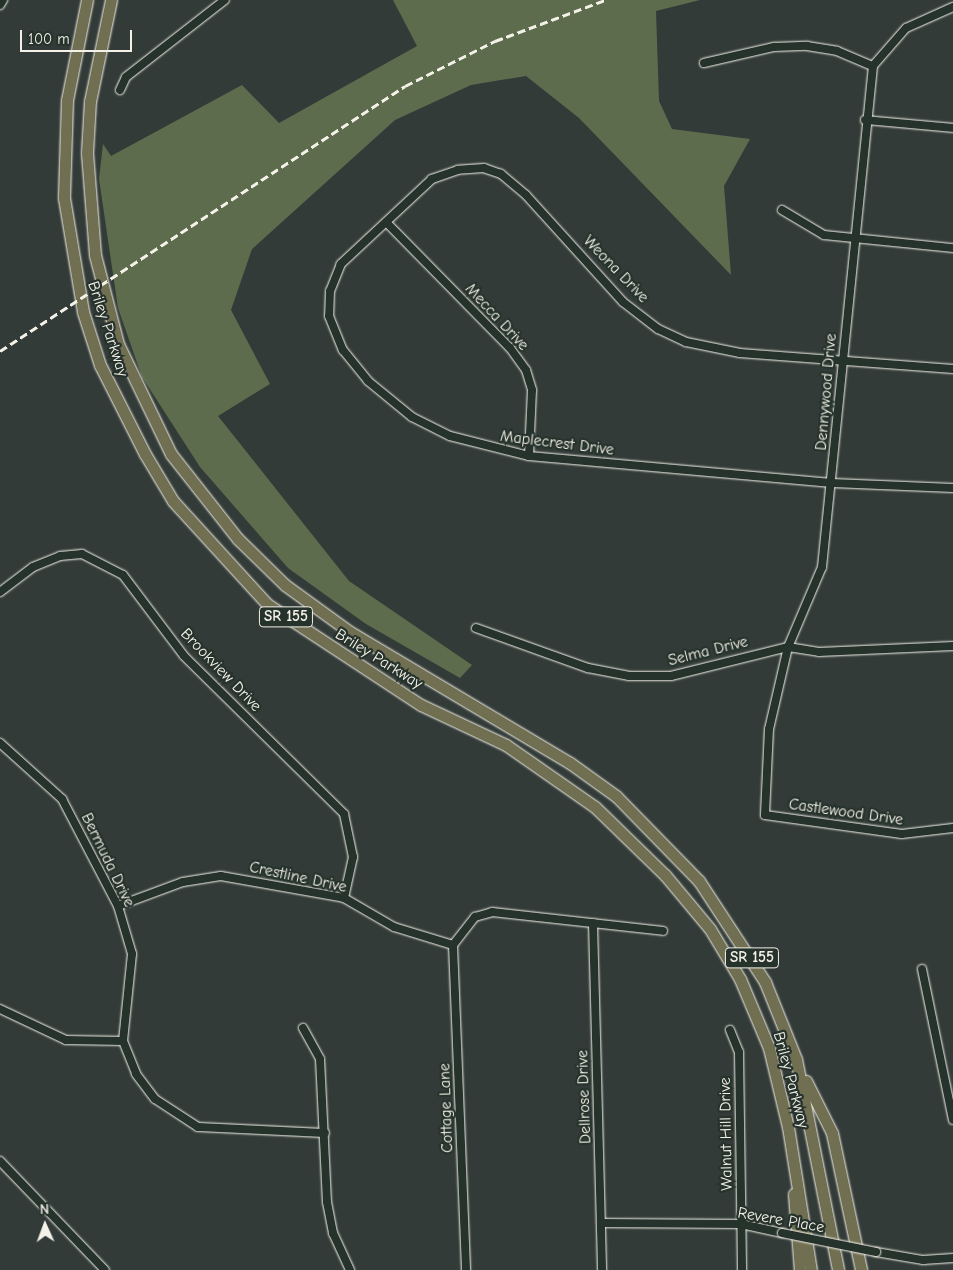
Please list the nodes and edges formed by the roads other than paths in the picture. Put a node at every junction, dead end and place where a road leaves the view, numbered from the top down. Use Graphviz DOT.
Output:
graph roads {
  1 [pos="3,0"];
  2 [pos="87,0"];
  3 [pos="111,0"];
  4 [pos="225,0"];
  5 [pos="0,4"];
  6 [pos="953,7"];
  7 [pos="704,63"];
  8 [pos="873,66"];
  9 [pos="120,90"];
  10 [pos="865,120"];
  11 [pos="953,128"];
  12 [pos="782,210"];
  13 [pos="386,222"];
  14 [pos="853,239"];
  15 [pos="953,248"];
  16 [pos="843,360"];
  17 [pos="953,370"];
  18 [pos="529,456"];
  19 [pos="832,482"];
  20 [pos="953,488"];
  21 [pos="0,592"];
  22 [pos="476,628"];
  23 [pos="953,646"];
  24 [pos="788,647"];
  25 [pos="0,743"];
  26 [pos="765,815"];
  27 [pos="953,828"];
  28 [pos="344,898"];
  29 [pos="118,906"];
  30 [pos="593,923"];
  31 [pos="663,931"];
  32 [pos="453,945"];
  33 [pos="922,969"];
  34 [pos="0,1009"];
  35 [pos="303,1028"];
  36 [pos="730,1030"];
  37 [pos="123,1041"];
  38 [pos="799,1068"];
  39 [pos="953,1120"];
  40 [pos="325,1133"];
  41 [pos="0,1161"];
  42 [pos="794,1162"];
  43 [pos="601,1224"];
  44 [pos="741,1224"];
  45 [pos="953,1258"];
  46 [pos="105,1270"];
  47 [pos="350,1270"];
  48 [pos="466,1270"];
  49 [pos="602,1270"];
  50 [pos="742,1270"];
  51 [pos="800,1270"];
  52 [pos="811,1270"];
  53 [pos="838,1270"];
  54 [pos="861,1270"];
  1 -- 5 [label="street"];
  2 -- 42 [label="highway, Briley Parkway / SR 155"];
  3 -- 38 [label="highway, Briley Parkway / SR 155"];
  4 -- 9 [label="street"];
  6 -- 8 [label="street"];
  7 -- 8 [label="street"];
  8 -- 10 [label="street, Dennywood Drive"];
  10 -- 11 [label="street"];
  10 -- 14 [label="street, Dennywood Drive"];
  12 -- 14 [label="street"];
  13 -- 16 [label="street, Weona Drive"];
  13 -- 18 [label="street, Mecca Drive"];
  13 -- 18 [label="street, Maplecrest Drive"];
  14 -- 15 [label="street"];
  14 -- 16 [label="street, Dennywood Drive"];
  16 -- 17 [label="street, Weona Drive"];
  16 -- 19 [label="street, Dennywood Drive"];
  18 -- 19 [label="street, Maplecrest Drive"];
  19 -- 20 [label="street, Maplecrest Drive"];
  19 -- 24 [label="street, Dennywood Drive"];
  21 -- 28 [label="street, Brookview Drive"];
  22 -- 24 [label="street, Selma Drive"];
  23 -- 24 [label="street, Selma Drive"];
  24 -- 26 [label="street, Dennywood Drive"];
  25 -- 29 [label="street, Bermuda Drive"];
  26 -- 27 [label="street, Castlewood Drive"];
  28 -- 29 [label="street, Crestline Drive"];
  28 -- 32 [label="street, Crestline Drive"];
  29 -- 37 [label="street, Bermuda Drive"];
  30 -- 31 [label="street"];
  30 -- 32 [label="street"];
  30 -- 43 [label="street, Dellrose Drive"];
  32 -- 48 [label="street, Cottage Lane"];
  33 -- 39 [label="street"];
  34 -- 37 [label="street"];
  35 -- 40 [label="street"];
  36 -- 44 [label="street, Walnut Hill Drive"];
  37 -- 40 [label="street, Bermuda Drive"];
  38 -- 53 [label="highway, Briley Parkway / SR 155"];
  38 -- 54 [label="highway"];
  40 -- 47 [label="street"];
  41 -- 46 [label="street"];
  42 -- 51 [label="highway"];
  42 -- 52 [label="highway, Briley Parkway / SR 155"];
  43 -- 44 [label="street, Revere Place"];
  43 -- 49 [label="street, Dellrose Drive"];
  44 -- 45 [label="street, Revere Place, bridge"];
  44 -- 50 [label="street, Walnut Hill Drive"];
}
